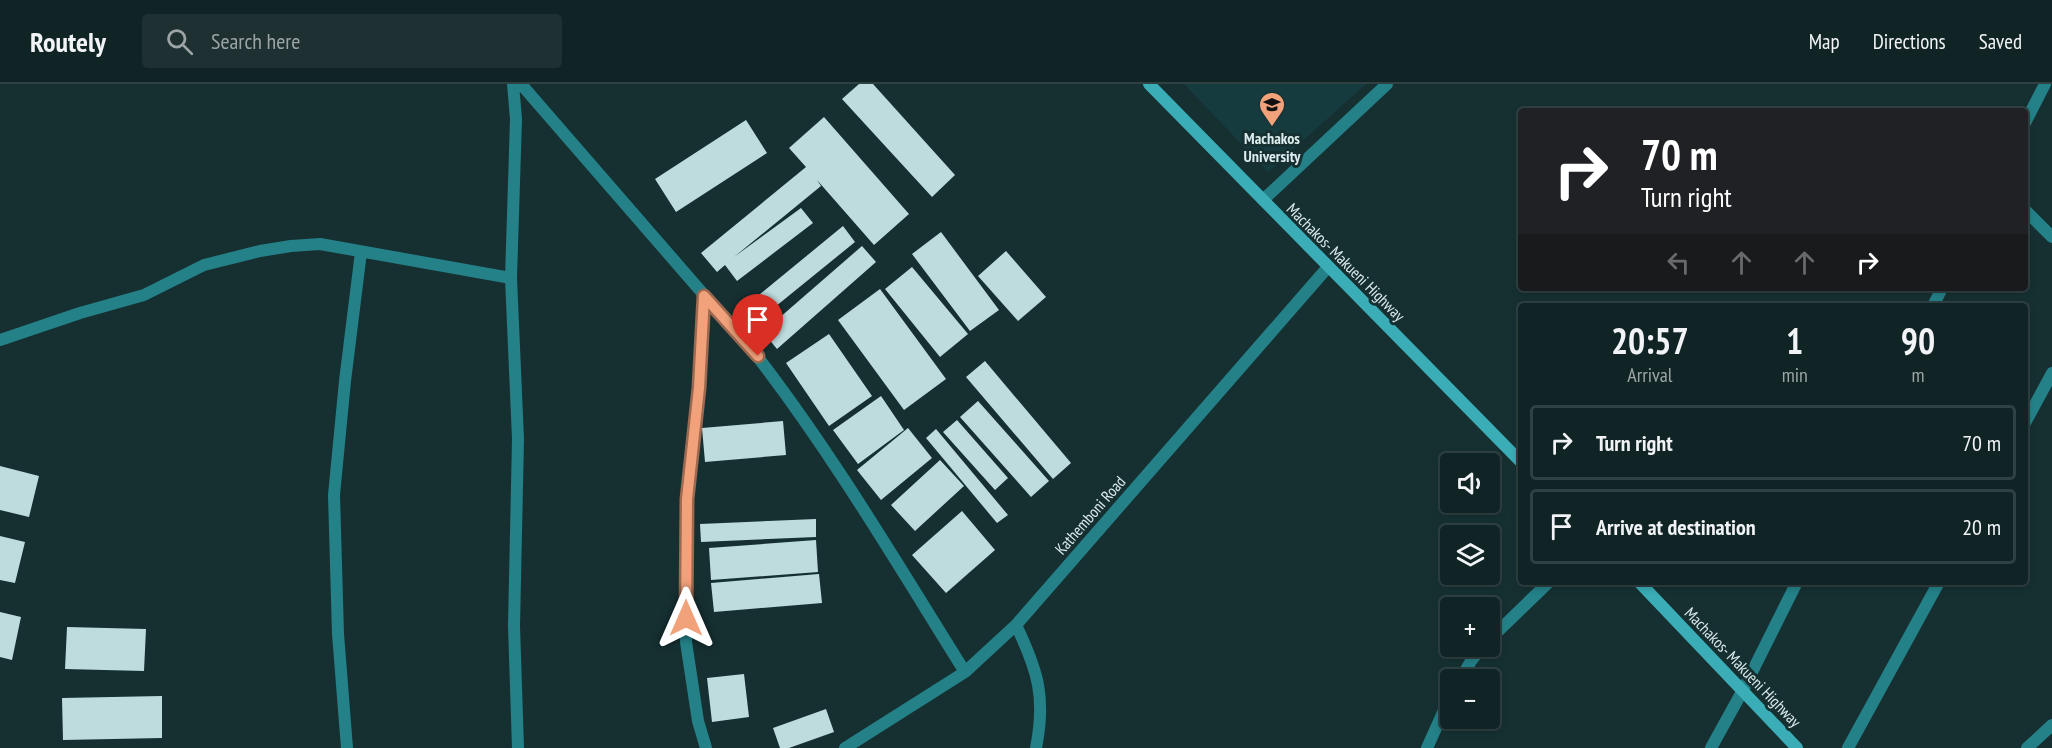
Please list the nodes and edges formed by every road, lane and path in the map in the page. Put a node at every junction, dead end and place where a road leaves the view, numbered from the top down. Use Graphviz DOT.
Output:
graph roads {
  1 [pos="513,84"];
  2 [pos="521,84"];
  3 [pos="1149,84"];
  4 [pos="1387,84"];
  5 [pos="2045,84"];
  6 [pos="2028,117"];
  7 [pos="1263,200"];
  8 [pos="2028,213"];
  9 [pos="2052,237"];
  10 [pos="361,252"];
  11 [pos="1328,267"];
  12 [pos="511,278"];
  13 [pos="704,296"];
  14 [pos="0,340"];
  15 [pos="2052,373"];
  16 [pos="2028,417"];
  17 [pos="1518,459"];
  18 [pos="1546,585"];
  19 [pos="1642,585"];
  20 [pos="1796,585"];
  21 [pos="1936,585"];
  22 [pos="1016,625"];
  23 [pos="1500,629"];
  24 [pos="964,672"];
  25 [pos="1743,690"];
  26 [pos="1440,719"];
  27 [pos="2052,724"];
  28 [pos="347,748"];
  29 [pos="518,748"];
  30 [pos="706,748"];
  31 [pos="845,748"];
  32 [pos="1036,748"];
  33 [pos="1427,748"];
  34 [pos="1712,748"];
  35 [pos="1797,748"];
  36 [pos="1848,748"];
  37 [pos="2027,748"];
  1 -- 12 [label="street"];
  2 -- 13 [label="street"];
  3 -- 7 [label="main road, Machakos- Makueni Highway"];
  4 -- 7 [label="street"];
  5 -- 6 [label="street"];
  7 -- 11 [label="main road, Machakos- Makueni Highway"];
  8 -- 9 [label="street"];
  10 -- 12 [label="street"];
  10 -- 14 [label="street"];
  10 -- 28 [label="street"];
  11 -- 17 [label="main road, Machakos- Makueni Highway"];
  11 -- 22 [label="street, Kathemboni Road"];
  12 -- 29 [label="street"];
  13 -- 24 [label="street"];
  13 -- 30 [label="street"];
  15 -- 16 [label="street"];
  18 -- 23 [label="street"];
  19 -- 25 [label="main road, Machakos- Makueni Highway"];
  20 -- 25 [label="street"];
  21 -- 36 [label="street"];
  22 -- 24 [label="street, Kathemboni Road"];
  22 -- 32 [label="street"];
  24 -- 31 [label="street, Kathemboni Road"];
  25 -- 34 [label="street"];
  25 -- 35 [label="main road, Machakos- Makueni Highway"];
  26 -- 33 [label="street"];
  27 -- 37 [label="street"];
}
